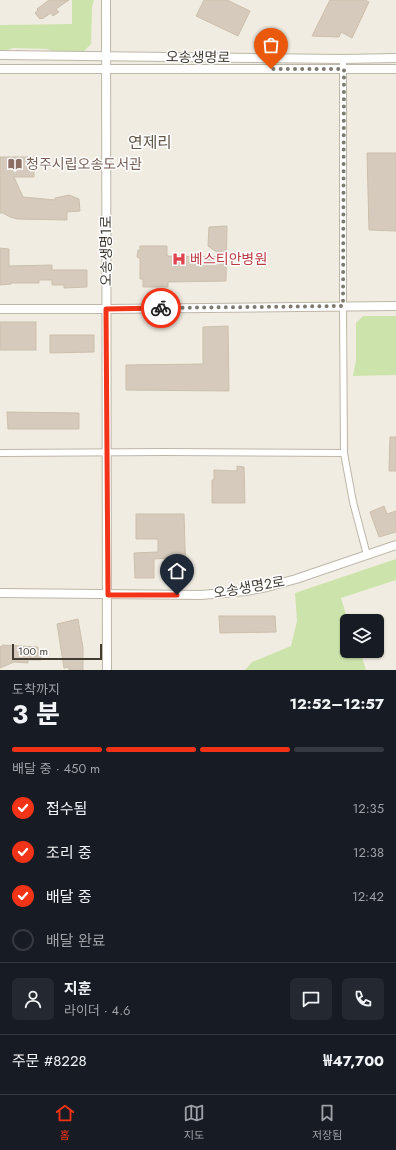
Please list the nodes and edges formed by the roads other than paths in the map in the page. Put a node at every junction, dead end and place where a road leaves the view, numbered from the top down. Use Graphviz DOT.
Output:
graph roads {
  1 [pos="106,0"];
  2 [pos="0,55"];
  3 [pos="106,56"];
  4 [pos="396,58"];
  5 [pos="343,59"];
  6 [pos="107,68"];
  7 [pos="0,69"];
  8 [pos="344,69"];
  9 [pos="396,69"];
  10 [pos="343,306"];
  11 [pos="396,306"];
  12 [pos="0,308"];
  13 [pos="106,309"];
  14 [pos="106,452"];
  15 [pos="0,453"];
  16 [pos="344,453"];
  17 [pos="396,545"];
  18 [pos="367,555"];
  19 [pos="0,593"];
  20 [pos="108,595"];
  21 [pos="107,670"];
  1 -- 3 [label="street, 오송생명1로"];
  2 -- 3 [label="street, 오송생명로"];
  3 -- 5 [label="street, 오송생명로"];
  3 -- 6 [label="street, 오송생명1로"];
  4 -- 5 [label="street, 오송생명로"];
  5 -- 8 [label="street"];
  6 -- 7 [label="street, 오송생명로"];
  6 -- 8 [label="street, 오송생명로"];
  6 -- 13 [label="street, 오송생명1로"];
  8 -- 9 [label="street, 오송생명로"];
  8 -- 10 [label="street"];
  10 -- 11 [label="street"];
  10 -- 13 [label="street"];
  10 -- 16 [label="street"];
  12 -- 13 [label="street"];
  13 -- 14 [label="street, 오송생명1로"];
  14 -- 15 [label="street"];
  14 -- 16 [label="street"];
  14 -- 20 [label="street, 오송생명1로"];
  16 -- 18 [label="street"];
  17 -- 18 [label="street, 오송생명2로"];
  18 -- 20 [label="street, 오송생명2로"];
  19 -- 20 [label="street, 오송생명2로"];
  20 -- 21 [label="street, 오송생명1로"];
}
